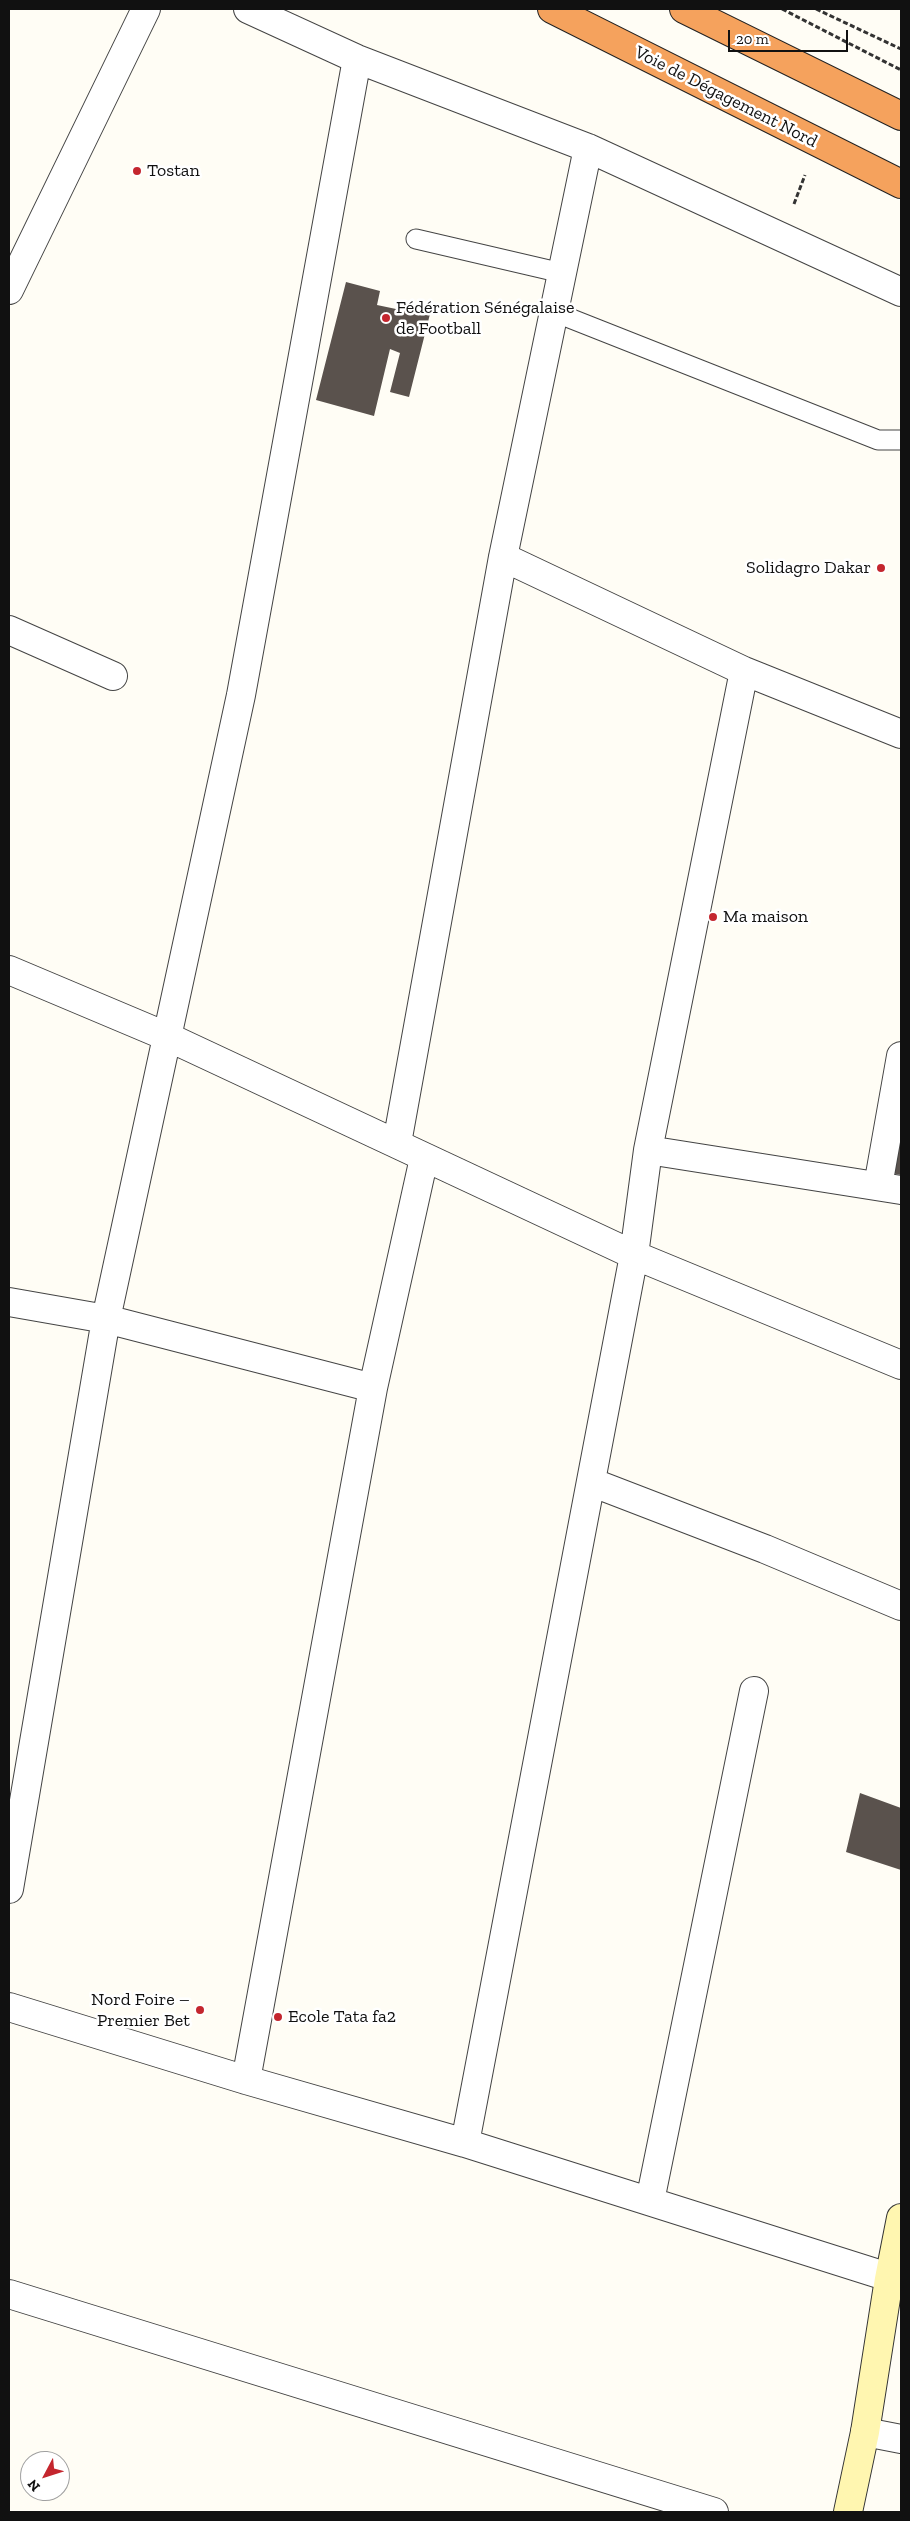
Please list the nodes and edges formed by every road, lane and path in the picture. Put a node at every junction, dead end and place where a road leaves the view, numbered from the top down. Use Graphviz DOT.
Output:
graph roads {
  1 [pos="146,9"];
  2 [pos="248,9"];
  3 [pos="552,9"];
  4 [pos="684,9"];
  5 [pos="782,9"];
  6 [pos="816,9"];
  7 [pos="901,49"];
  8 [pos="357,59"];
  9 [pos="901,70"];
  10 [pos="901,116"];
  11 [pos="588,148"];
  12 [pos="901,184"];
  13 [pos="416,239"];
  14 [pos="562,273"];
  15 [pos="9,290"];
  16 [pos="901,292"];
  17 [pos="554,312"];
  18 [pos="901,440"];
  19 [pos="503,557"];
  20 [pos="9,630"];
  21 [pos="744,670"];
  22 [pos="113,676"];
  23 [pos="901,734"];
  24 [pos="9,970"];
  25 [pos="168,1037"];
  26 [pos="901,1056"];
  27 [pos="397,1143"];
  28 [pos="648,1150"];
  29 [pos="424,1158"];
  30 [pos="889,1188"];
  31 [pos="634,1255"];
  32 [pos="9,1302"];
  33 [pos="106,1319"];
  34 [pos="901,1364"];
  35 [pos="373,1388"];
  36 [pos="591,1482"];
  37 [pos="901,1606"];
  38 [pos="754,1691"];
  39 [pos="9,1889"];
  40 [pos="9,2007"];
  41 [pos="246,2080"];
  42 [pos="465,2143"];
  43 [pos="650,2200"];
  44 [pos="901,2218"];
  45 [pos="895,2280"];
  46 [pos="9,2294"];
  47 [pos="865,2432"];
  48 [pos="901,2439"];
  49 [pos="714,2512"];
  50 [pos="848,2512"];
  1 -- 15 [label="street"];
  2 -- 8 [label="street"];
  3 -- 12 [label="highway, Voie de Dégagement Nord"];
  4 -- 10 [label="highway"];
  5 -- 9 [label="path"];
  6 -- 7 [label="path"];
  8 -- 11 [label="street"];
  8 -- 25 [label="street"];
  11 -- 14 [label="street"];
  11 -- 16 [label="street"];
  13 -- 14 [label="lane"];
  14 -- 17 [label="street"];
  17 -- 18 [label="lane"];
  17 -- 19 [label="street"];
  19 -- 21 [label="street"];
  19 -- 27 [label="street"];
  20 -- 22 [label="street"];
  21 -- 23 [label="street"];
  21 -- 28 [label="street"];
  24 -- 25 [label="street"];
  25 -- 27 [label="street"];
  25 -- 33 [label="street"];
  26 -- 30 [label="street"];
  27 -- 29 [label="street"];
  28 -- 30 [label="street"];
  28 -- 31 [label="street"];
  29 -- 31 [label="street"];
  29 -- 35 [label="street"];
  31 -- 34 [label="street"];
  31 -- 36 [label="street"];
  32 -- 33 [label="street"];
  33 -- 35 [label="street"];
  33 -- 39 [label="street"];
  35 -- 41 [label="street"];
  36 -- 37 [label="street"];
  36 -- 42 [label="street"];
  38 -- 43 [label="street"];
  40 -- 41 [label="street"];
  41 -- 42 [label="street"];
  42 -- 43 [label="street"];
  43 -- 45 [label="street"];
  44 -- 45 [label="street"];
  45 -- 47 [label="street"];
  46 -- 49 [label="street"];
  47 -- 48 [label="street"];
  47 -- 50 [label="street"];
}
